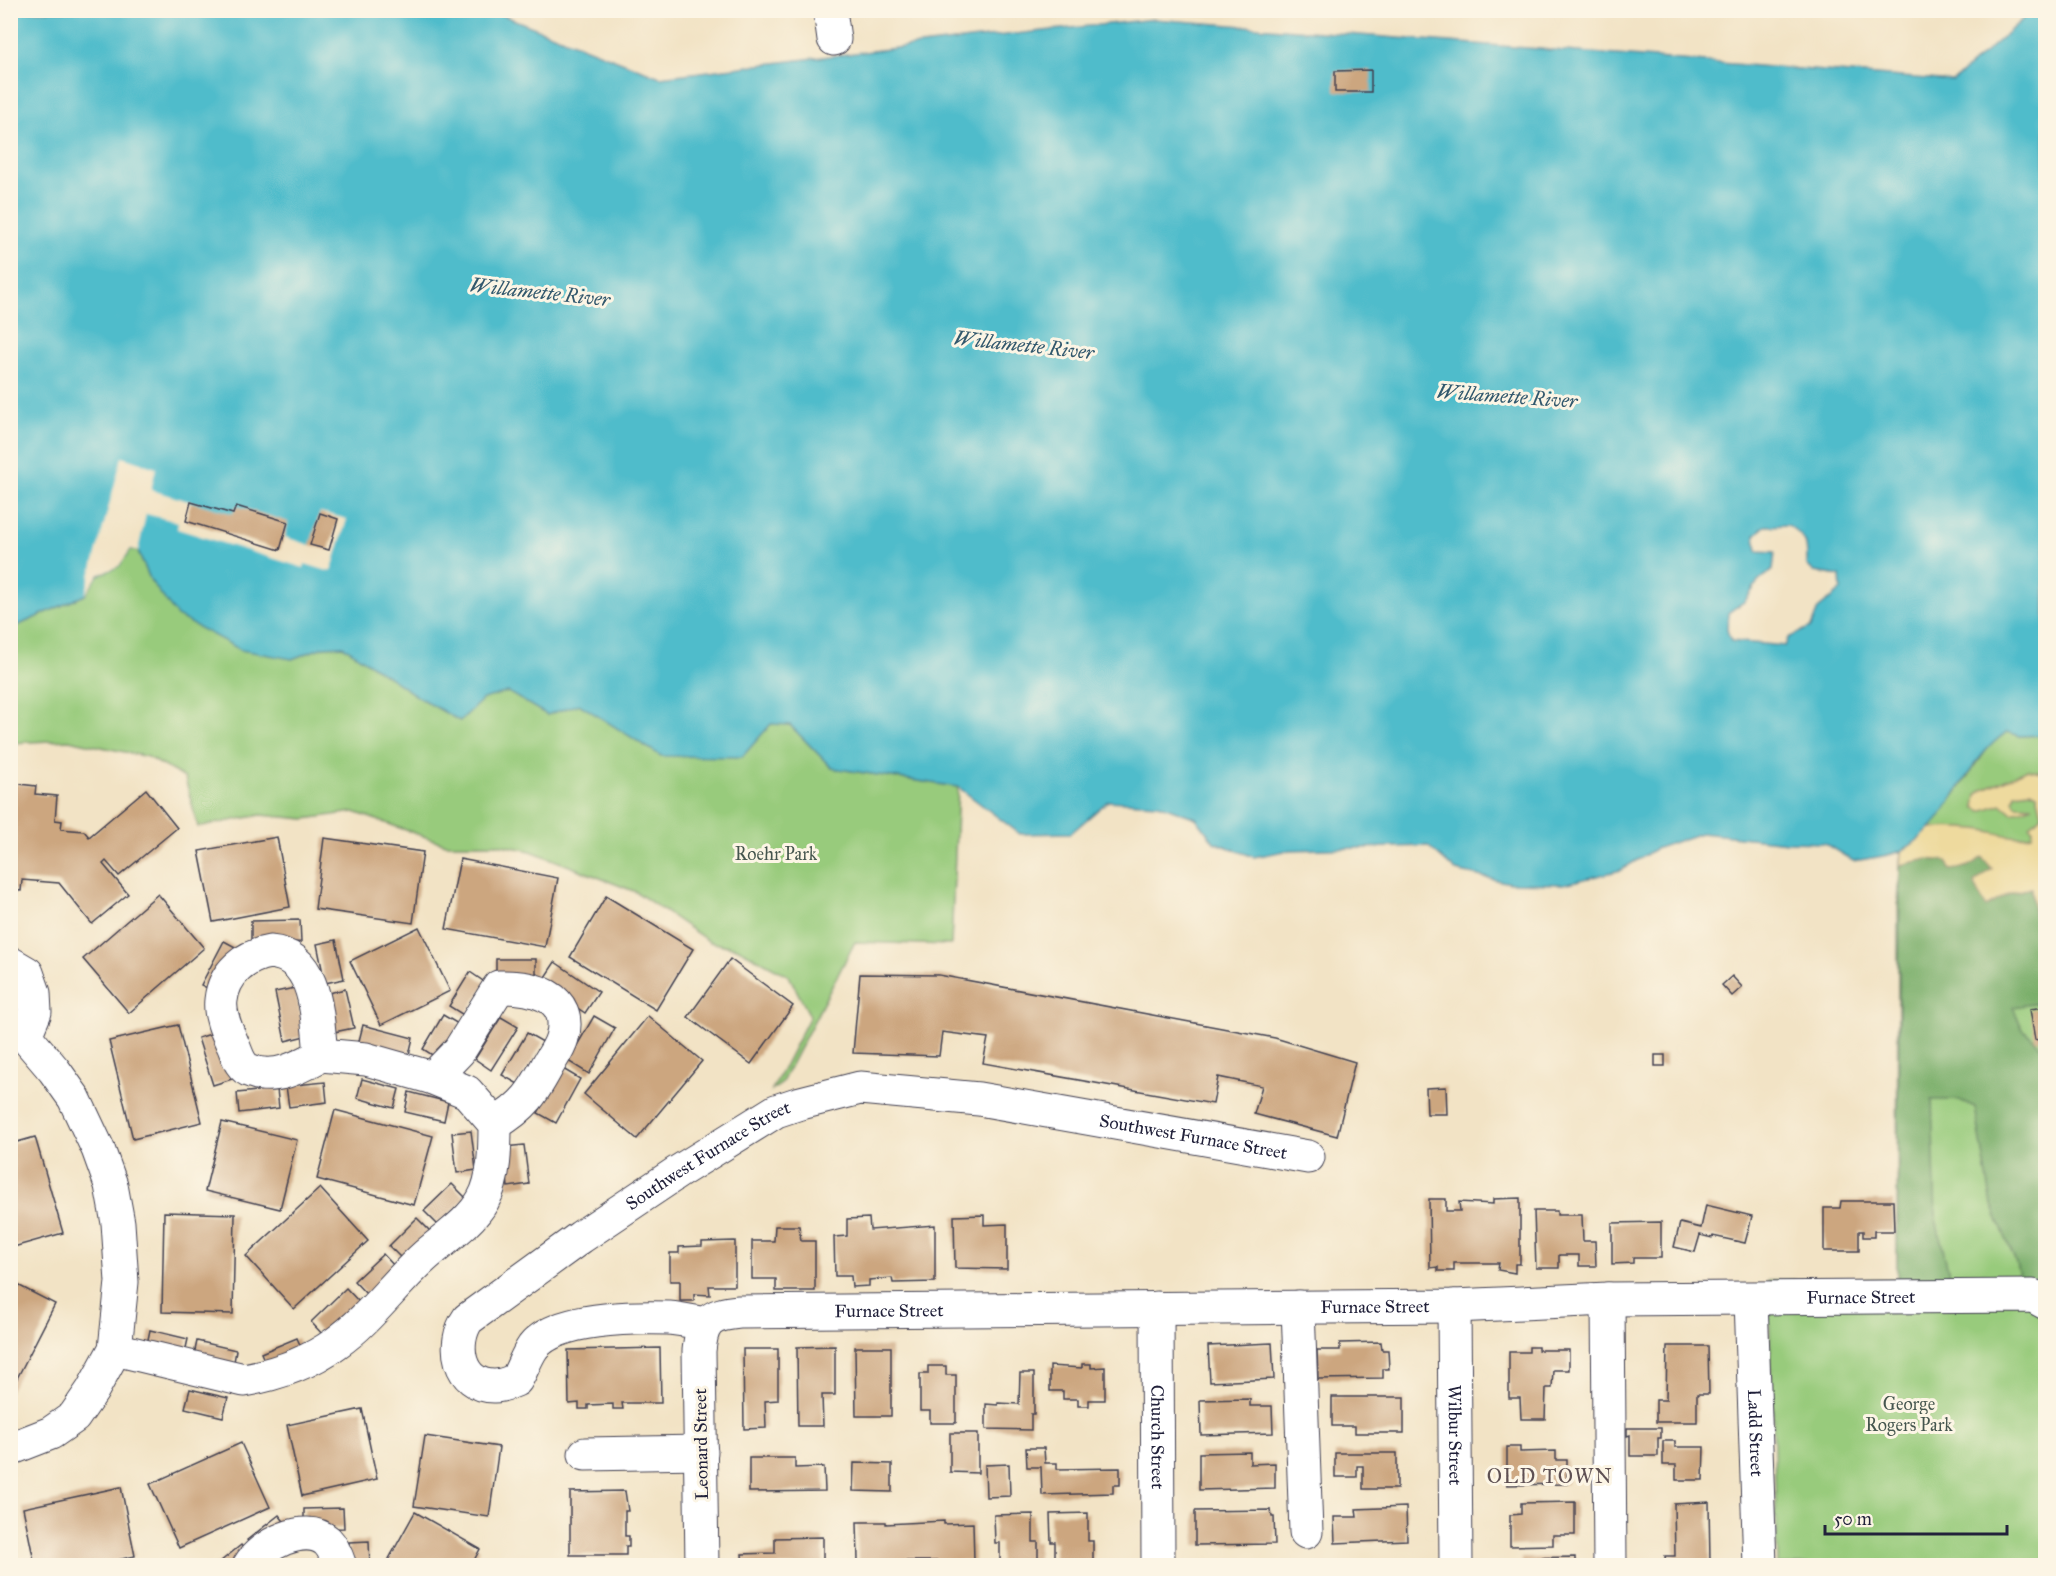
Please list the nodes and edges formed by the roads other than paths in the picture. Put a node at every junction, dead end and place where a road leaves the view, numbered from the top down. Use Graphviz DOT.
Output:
graph roads {
  1 [pos="10,963"];
  2 [pos="18,1036"];
  3 [pos="321,1054"];
  4 [pos="433,1078"];
  5 [pos="495,1124"];
  6 [pos="1308,1156"];
  7 [pos="1608,1299"];
  8 [pos="1751,1299"];
  9 [pos="2039,1300"];
  10 [pos="1454,1306"];
  11 [pos="1298,1307"];
  12 [pos="1157,1308"];
  13 [pos="706,1324"];
  14 [pos="115,1349"];
  15 [pos="10,1449"];
  16 [pos="701,1452"];
  17 [pos="585,1454"];
  18 [pos="1306,1532"];
  19 [pos="249,1566"];
  20 [pos="340,1566"];
  21 [pos="702,1566"];
  22 [pos="1158,1566"];
  23 [pos="1456,1566"];
  24 [pos="1610,1566"];
  25 [pos="1760,1566"];
  1 -- 2 [label="street"];
  2 -- 14 [label="street"];
  3 -- 4 [label="street"];
  4 -- 5 [label="street"];
  4 -- 5 [label="street"];
  5 -- 14 [label="street"];
  6 -- 13 [label="street, Southwest Furnace Street"];
  7 -- 8 [label="street, Furnace Street"];
  7 -- 10 [label="street, Furnace Street"];
  7 -- 24 [label="street"];
  8 -- 9 [label="street, Furnace Street"];
  8 -- 25 [label="street, Ladd Street"];
  10 -- 11 [label="street, Furnace Street"];
  10 -- 23 [label="street, Wilbur Street"];
  11 -- 12 [label="street, Furnace Street"];
  11 -- 18 [label="street"];
  12 -- 13 [label="street, Furnace Street"];
  12 -- 22 [label="street, Church Street"];
  13 -- 16 [label="street, Leonard Street"];
  14 -- 15 [label="street"];
  16 -- 17 [label="street"];
  16 -- 21 [label="street, Leonard Street"];
  19 -- 20 [label="street"];
}
